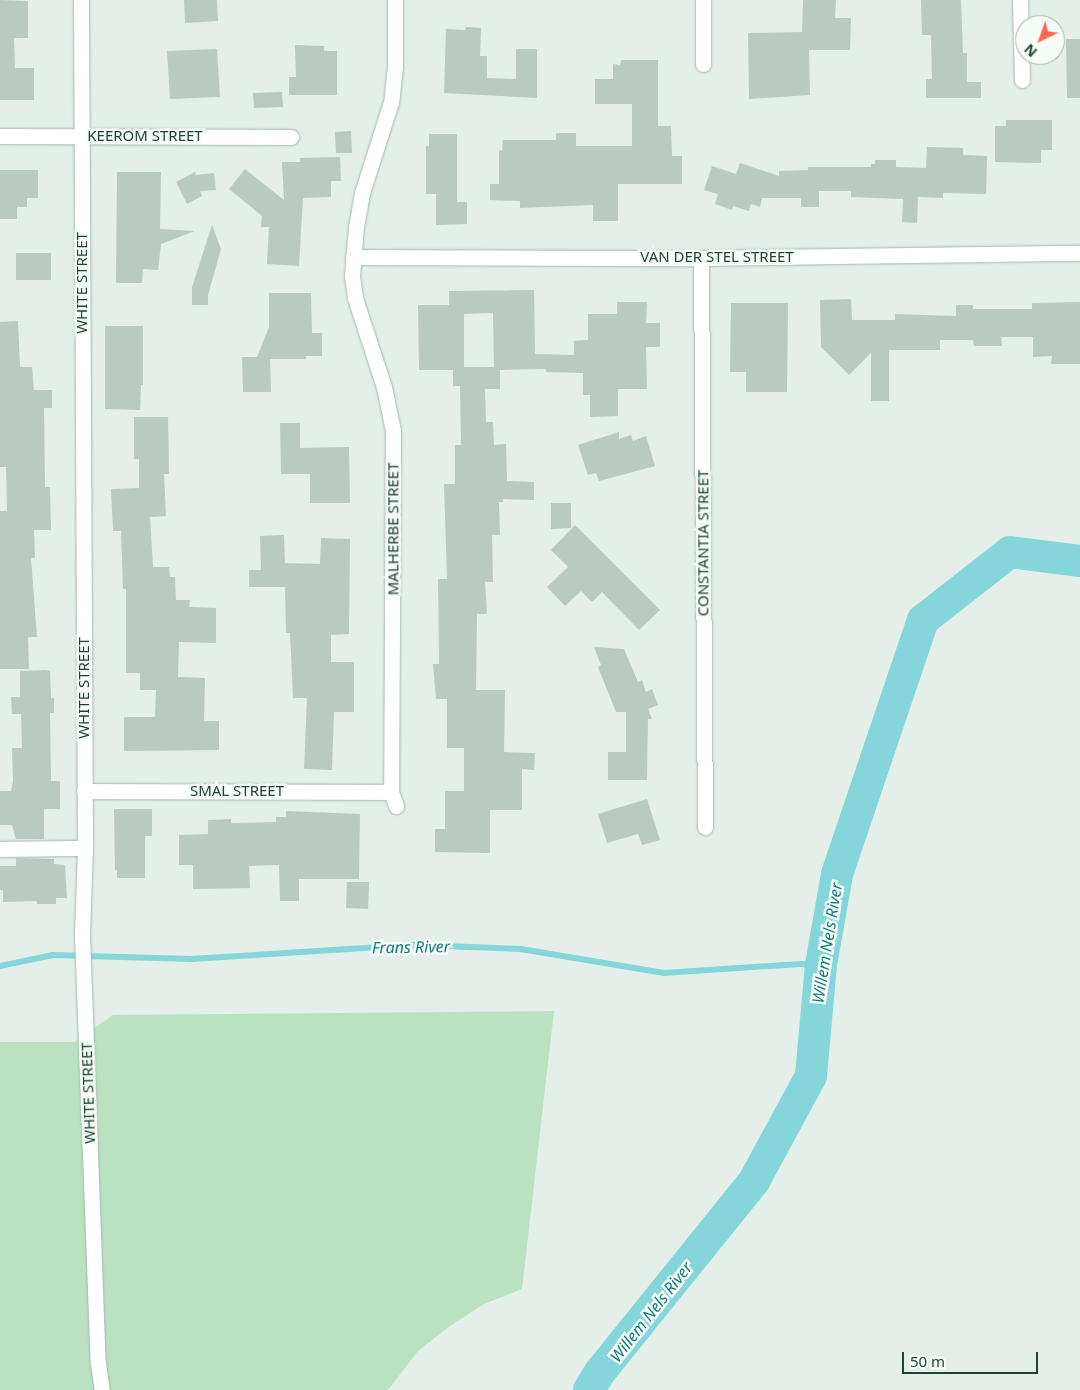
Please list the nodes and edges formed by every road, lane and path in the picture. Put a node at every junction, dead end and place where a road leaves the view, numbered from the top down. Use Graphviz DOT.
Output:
graph roads {
  1 [pos="80,0"];
  2 [pos="395,0"];
  3 [pos="703,0"];
  4 [pos="1020,0"];
  5 [pos="704,64"];
  6 [pos="1022,80"];
  7 [pos="0,136"];
  8 [pos="82,136"];
  9 [pos="291,138"];
  10 [pos="1080,253"];
  11 [pos="353,257"];
  12 [pos="701,258"];
  13 [pos="84,791"];
  14 [pos="393,799"];
  15 [pos="706,827"];
  16 [pos="84,848"];
  17 [pos="0,849"];
  18 [pos="100,1383"];
  1 -- 8 [label="street, WHITE STREET"];
  2 -- 11 [label="street, MALHERBE STREET"];
  3 -- 5 [label="street"];
  4 -- 6 [label="street"];
  7 -- 8 [label="street, KEEROM STREET"];
  8 -- 9 [label="street, KEEROM STREET"];
  8 -- 13 [label="street, WHITE STREET"];
  10 -- 12 [label="street, VAN DER STEL STREET"];
  11 -- 12 [label="street, VAN DER STEL STREET"];
  11 -- 14 [label="street, MALHERBE STREET"];
  12 -- 15 [label="street, CONSTANTIA STREET"];
  13 -- 14 [label="street, SMAL STREET"];
  13 -- 16 [label="street, WHITE STREET"];
  16 -- 17 [label="street"];
  16 -- 18 [label="street, WHITE STREET"];
}
